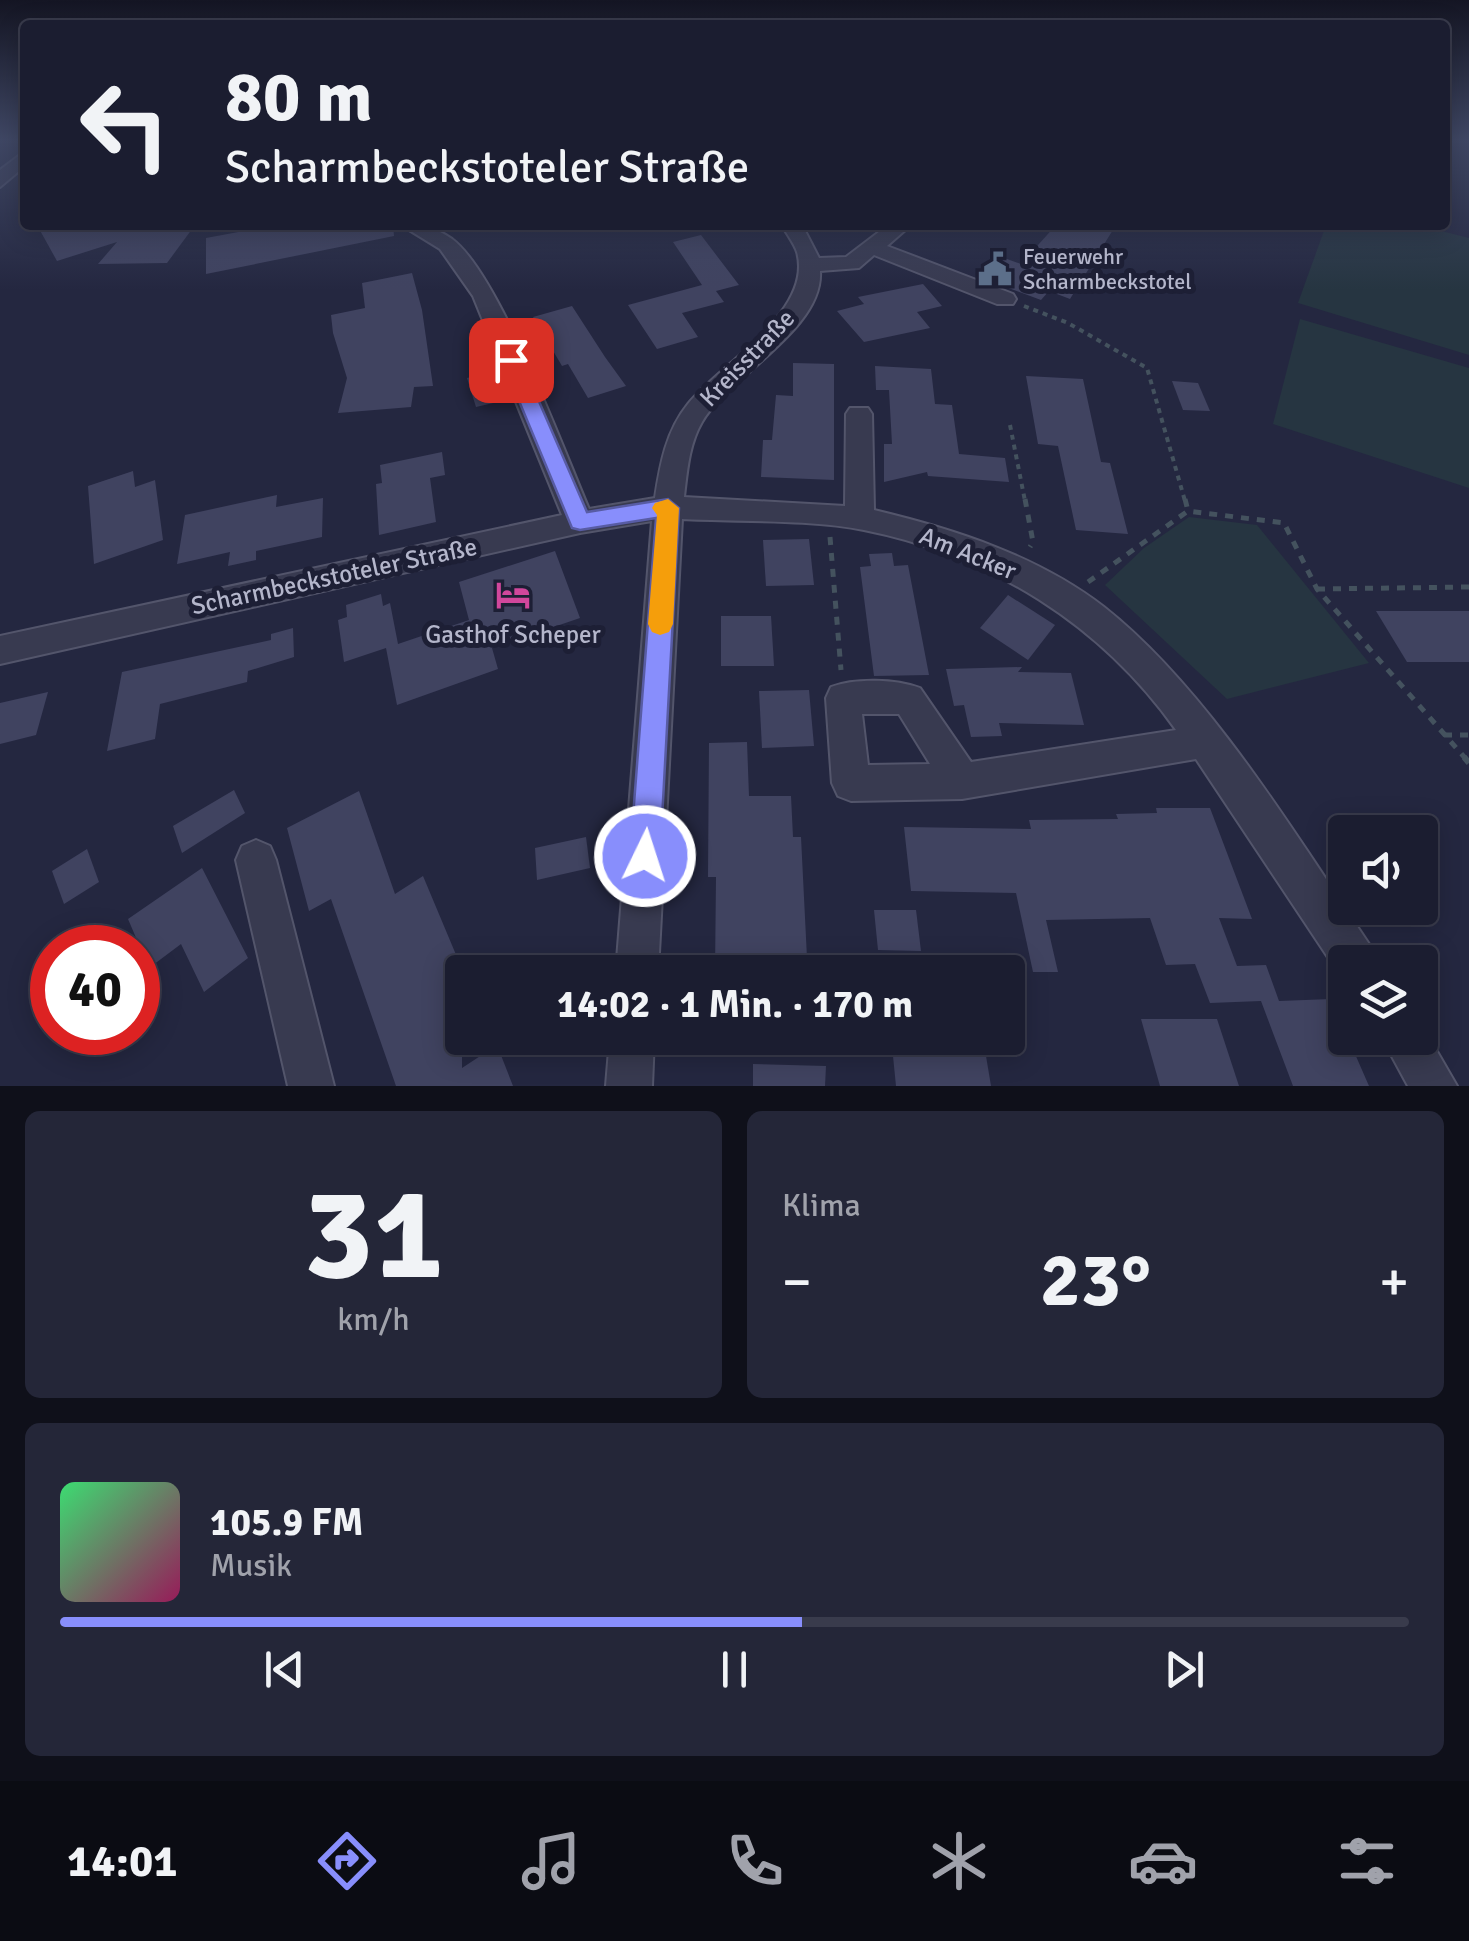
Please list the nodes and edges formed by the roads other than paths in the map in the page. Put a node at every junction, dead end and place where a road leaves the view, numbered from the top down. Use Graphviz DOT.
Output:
graph roads {
  1 [pos="420,230"];
  2 [pos="796,230"];
  3 [pos="895,230"];
  4 [pos="872,248"];
  5 [pos="812,265"];
  6 [pos="1006,299"];
  7 [pos="860,414"];
  8 [pos="668,508"];
  9 [pos="860,518"];
  10 [pos="580,522"];
  11 [pos="0,650"];
  12 [pos="1202,741"];
  13 [pos="962,781"];
  14 [pos="256,860"];
  15 [pos="1345,945"];
  16 [pos="638,955"];
  17 [pos="631,1055"];
  18 [pos="1415,1055"];
  19 [pos="310,1086"];
  20 [pos="629,1086"];
  21 [pos="1434,1086"];
  1 -- 10 [label="street"];
  2 -- 5 [label="street"];
  3 -- 4 [label="street"];
  4 -- 5 [label="street"];
  4 -- 6 [label="street"];
  5 -- 8 [label="street, Kreisstraße"];
  7 -- 9 [label="street"];
  8 -- 9 [label="street, Am Acker"];
  8 -- 10 [label="street, Scharmbeckstoteler Straße"];
  8 -- 16 [label="street, Kreisstraße"];
  9 -- 12 [label="street, Am Acker"];
  10 -- 11 [label="street, Scharmbeckstoteler Straße"];
  12 -- 13 [label="street"];
  12 -- 15 [label="street, Am Acker"];
  13 -- 13 [label="street"];
  14 -- 19 [label="street"];
  17 -- 20 [label="street"];
  18 -- 21 [label="street"];
}
